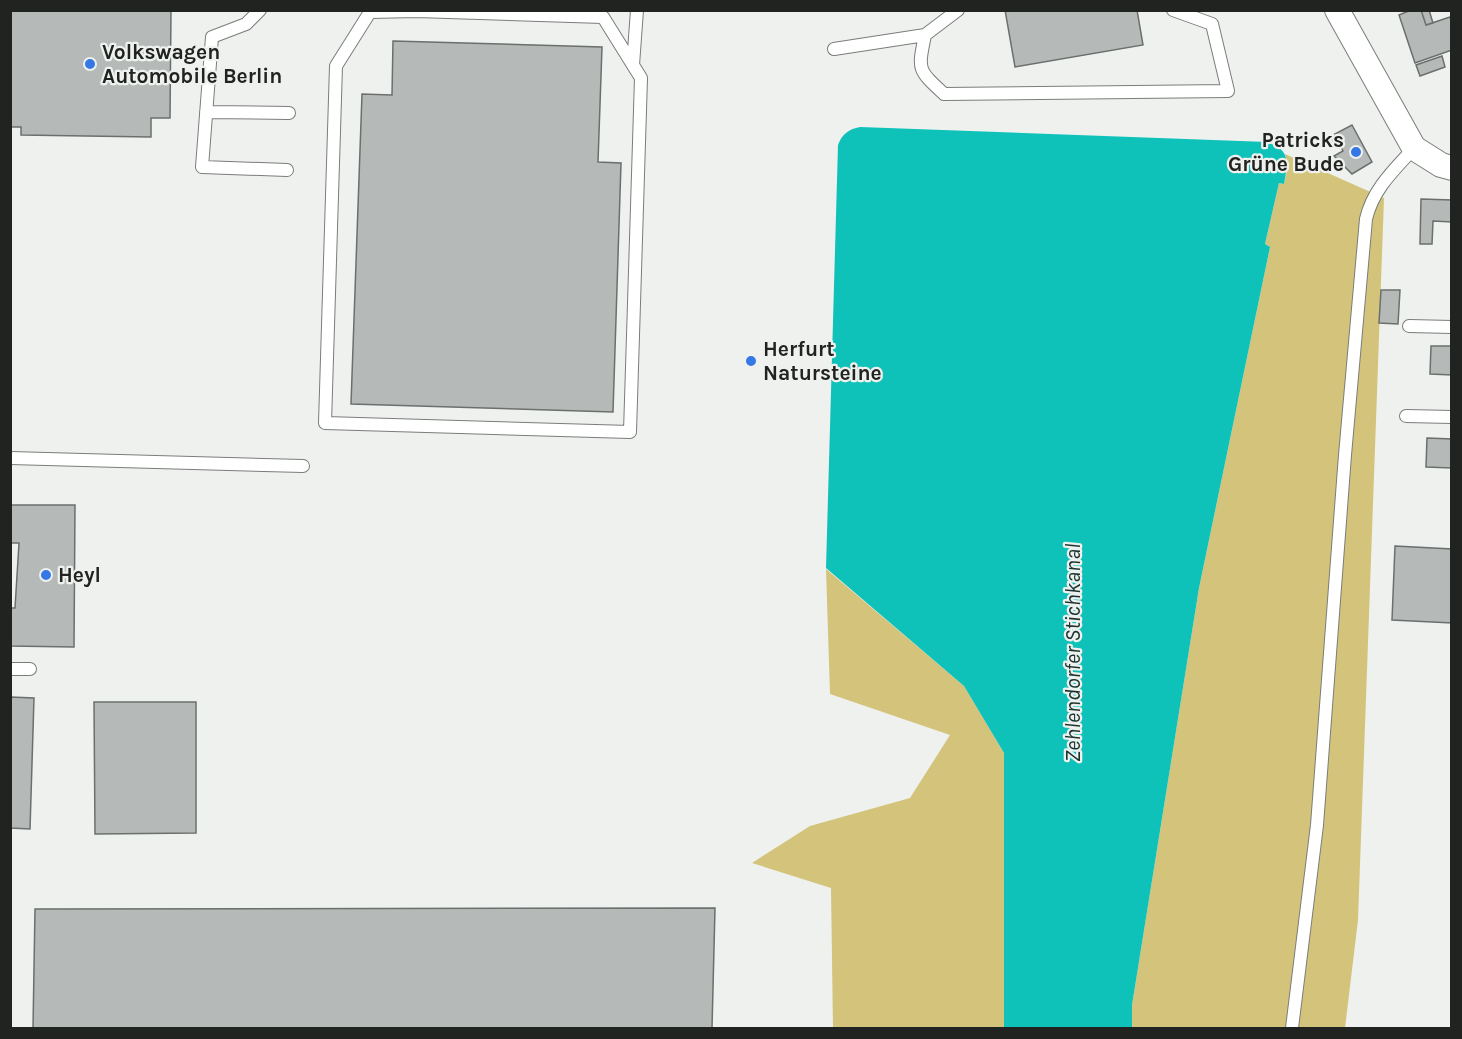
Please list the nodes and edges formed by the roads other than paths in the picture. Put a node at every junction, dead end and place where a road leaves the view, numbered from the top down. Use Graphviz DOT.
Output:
graph roads {
  1 [pos="260,10"];
  2 [pos="637,10"];
  3 [pos="958,10"];
  4 [pos="1173,10"];
  5 [pos="1337,10"];
  6 [pos="417,11"];
  7 [pos="531,13"];
  8 [pos="925,35"];
  9 [pos="834,49"];
  10 [pos="633,65"];
  11 [pos="206,112"];
  12 [pos="289,113"];
  13 [pos="1414,148"];
  14 [pos="1452,168"];
  15 [pos="287,170"];
  16 [pos="1409,326"];
  17 [pos="1452,327"];
  18 [pos="1406,416"];
  19 [pos="1452,417"];
  20 [pos="10,458"];
  21 [pos="303,466"];
  22 [pos="10,669"];
  23 [pos="30,669"];
  24 [pos="1292,1029"];
  1 -- 11 [label="lane"];
  2 -- 10 [label="lane"];
  3 -- 8 [label="lane"];
  4 -- 8 [label="lane"];
  5 -- 13 [label="street"];
  6 -- 7 [label="lane"];
  6 -- 10 [label="lane"];
  7 -- 10 [label="lane"];
  8 -- 9 [label="lane"];
  11 -- 12 [label="lane"];
  11 -- 15 [label="lane"];
  13 -- 14 [label="street"];
  13 -- 24 [label="lane"];
  16 -- 17 [label="lane"];
  18 -- 19 [label="lane"];
  20 -- 21 [label="lane"];
  22 -- 23 [label="lane"];
}
